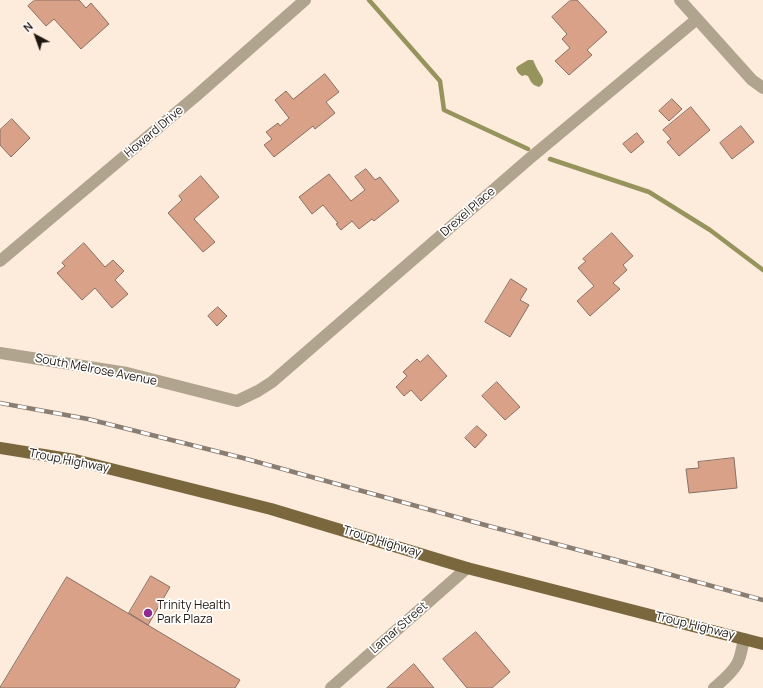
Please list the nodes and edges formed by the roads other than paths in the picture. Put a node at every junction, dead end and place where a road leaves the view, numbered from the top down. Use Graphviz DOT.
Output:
graph roads {
  1 [pos="306,0"];
  2 [pos="680,0"];
  3 [pos="697,19"];
  4 [pos="752,80"];
  5 [pos="763,88"];
  6 [pos="763,92"];
  7 [pos="0,261"];
  8 [pos="0,353"];
  9 [pos="237,401"];
  10 [pos="0,448"];
  11 [pos="468,568"];
  12 [pos="744,639"];
  13 [pos="763,644"];
  14 [pos="331,688"];
  15 [pos="714,688"];
  1 -- 7 [label="street, Howard Drive"];
  2 -- 3 [label="street"];
  3 -- 4 [label="street"];
  3 -- 9 [label="street, Drexel Place"];
  4 -- 5 [label="street"];
  4 -- 6 [label="street"];
  8 -- 9 [label="street, South Melrose Avenue"];
  10 -- 11 [label="main road, Troup Highway"];
  11 -- 12 [label="main road, Troup Highway"];
  11 -- 14 [label="street, Lamar Street"];
  12 -- 13 [label="main road, Troup Highway"];
  12 -- 15 [label="street"];
}
